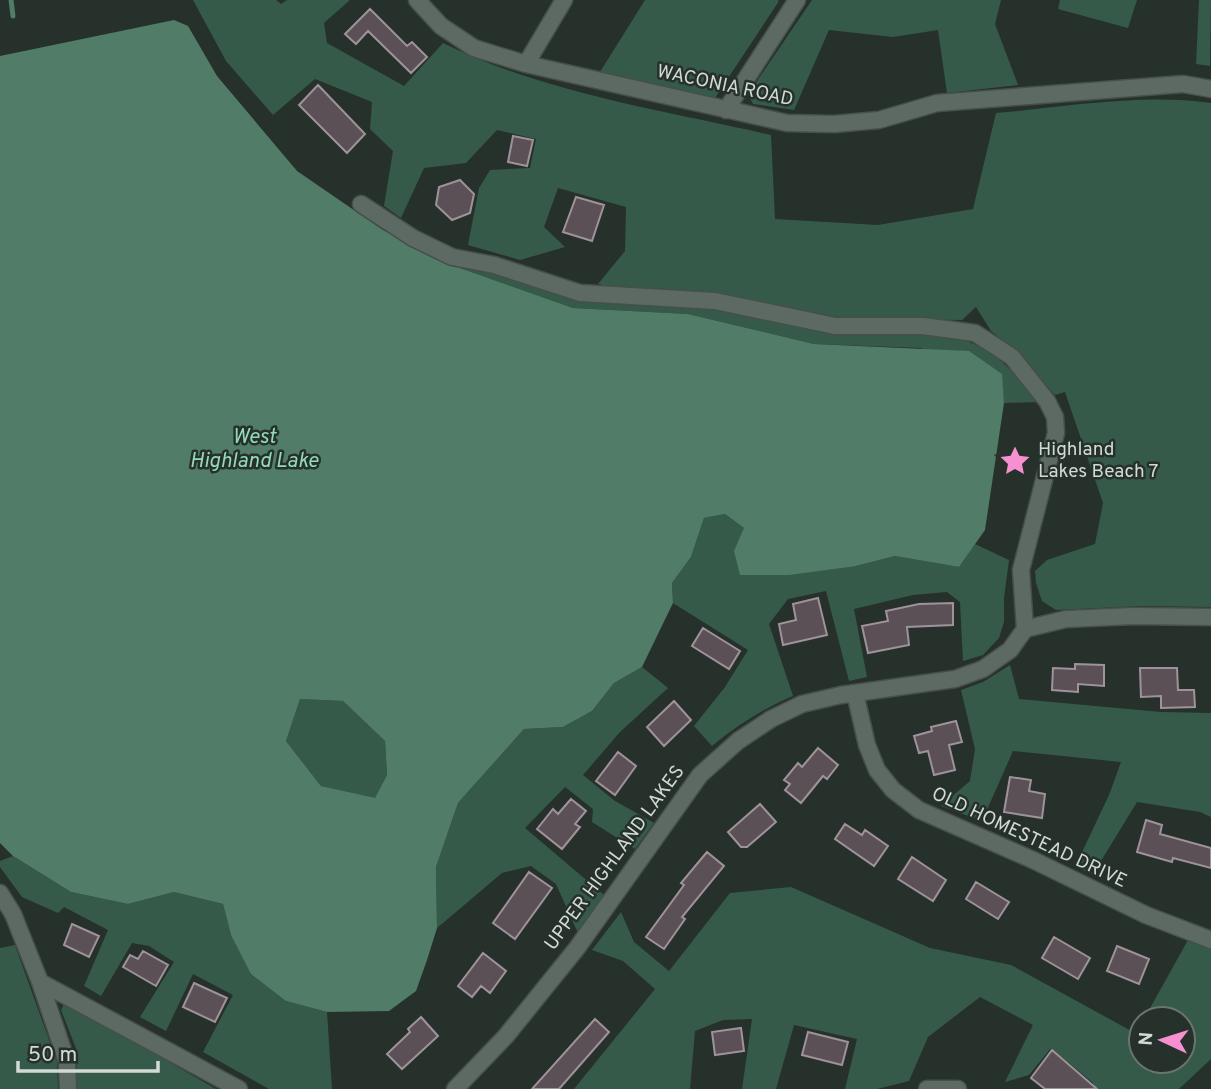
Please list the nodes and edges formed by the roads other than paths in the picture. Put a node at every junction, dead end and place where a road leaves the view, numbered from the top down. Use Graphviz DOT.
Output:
graph roads {
  1 [pos="417,0"];
  2 [pos="564,0"];
  3 [pos="797,0"];
  4 [pos="526,64"];
  5 [pos="1211,89"];
  6 [pos="726,110"];
  7 [pos="361,204"];
  8 [pos="1211,617"];
  9 [pos="1025,629"];
  10 [pos="855,693"];
  11 [pos="0,893"];
  12 [pos="1211,940"];
  13 [pos="40,982"];
  14 [pos="68,1089"];
  15 [pos="239,1089"];
  16 [pos="455,1089"];
  17 [pos="927,1089"];
  18 [pos="958,1089"];
  1 -- 4 [label="street, WACONIA ROAD"];
  2 -- 4 [label="street"];
  3 -- 6 [label="street"];
  4 -- 6 [label="street, WACONIA ROAD"];
  5 -- 6 [label="street, WACONIA ROAD"];
  7 -- 9 [label="street"];
  8 -- 9 [label="street"];
  9 -- 10 [label="street, UPPER HIGHLAND LAKES"];
  10 -- 12 [label="street, OLD HOMESTEAD DRIVE"];
  10 -- 16 [label="street, UPPER HIGHLAND LAKES"];
  11 -- 13 [label="street"];
  13 -- 14 [label="street"];
  13 -- 15 [label="street"];
  17 -- 18 [label="street"];
}
